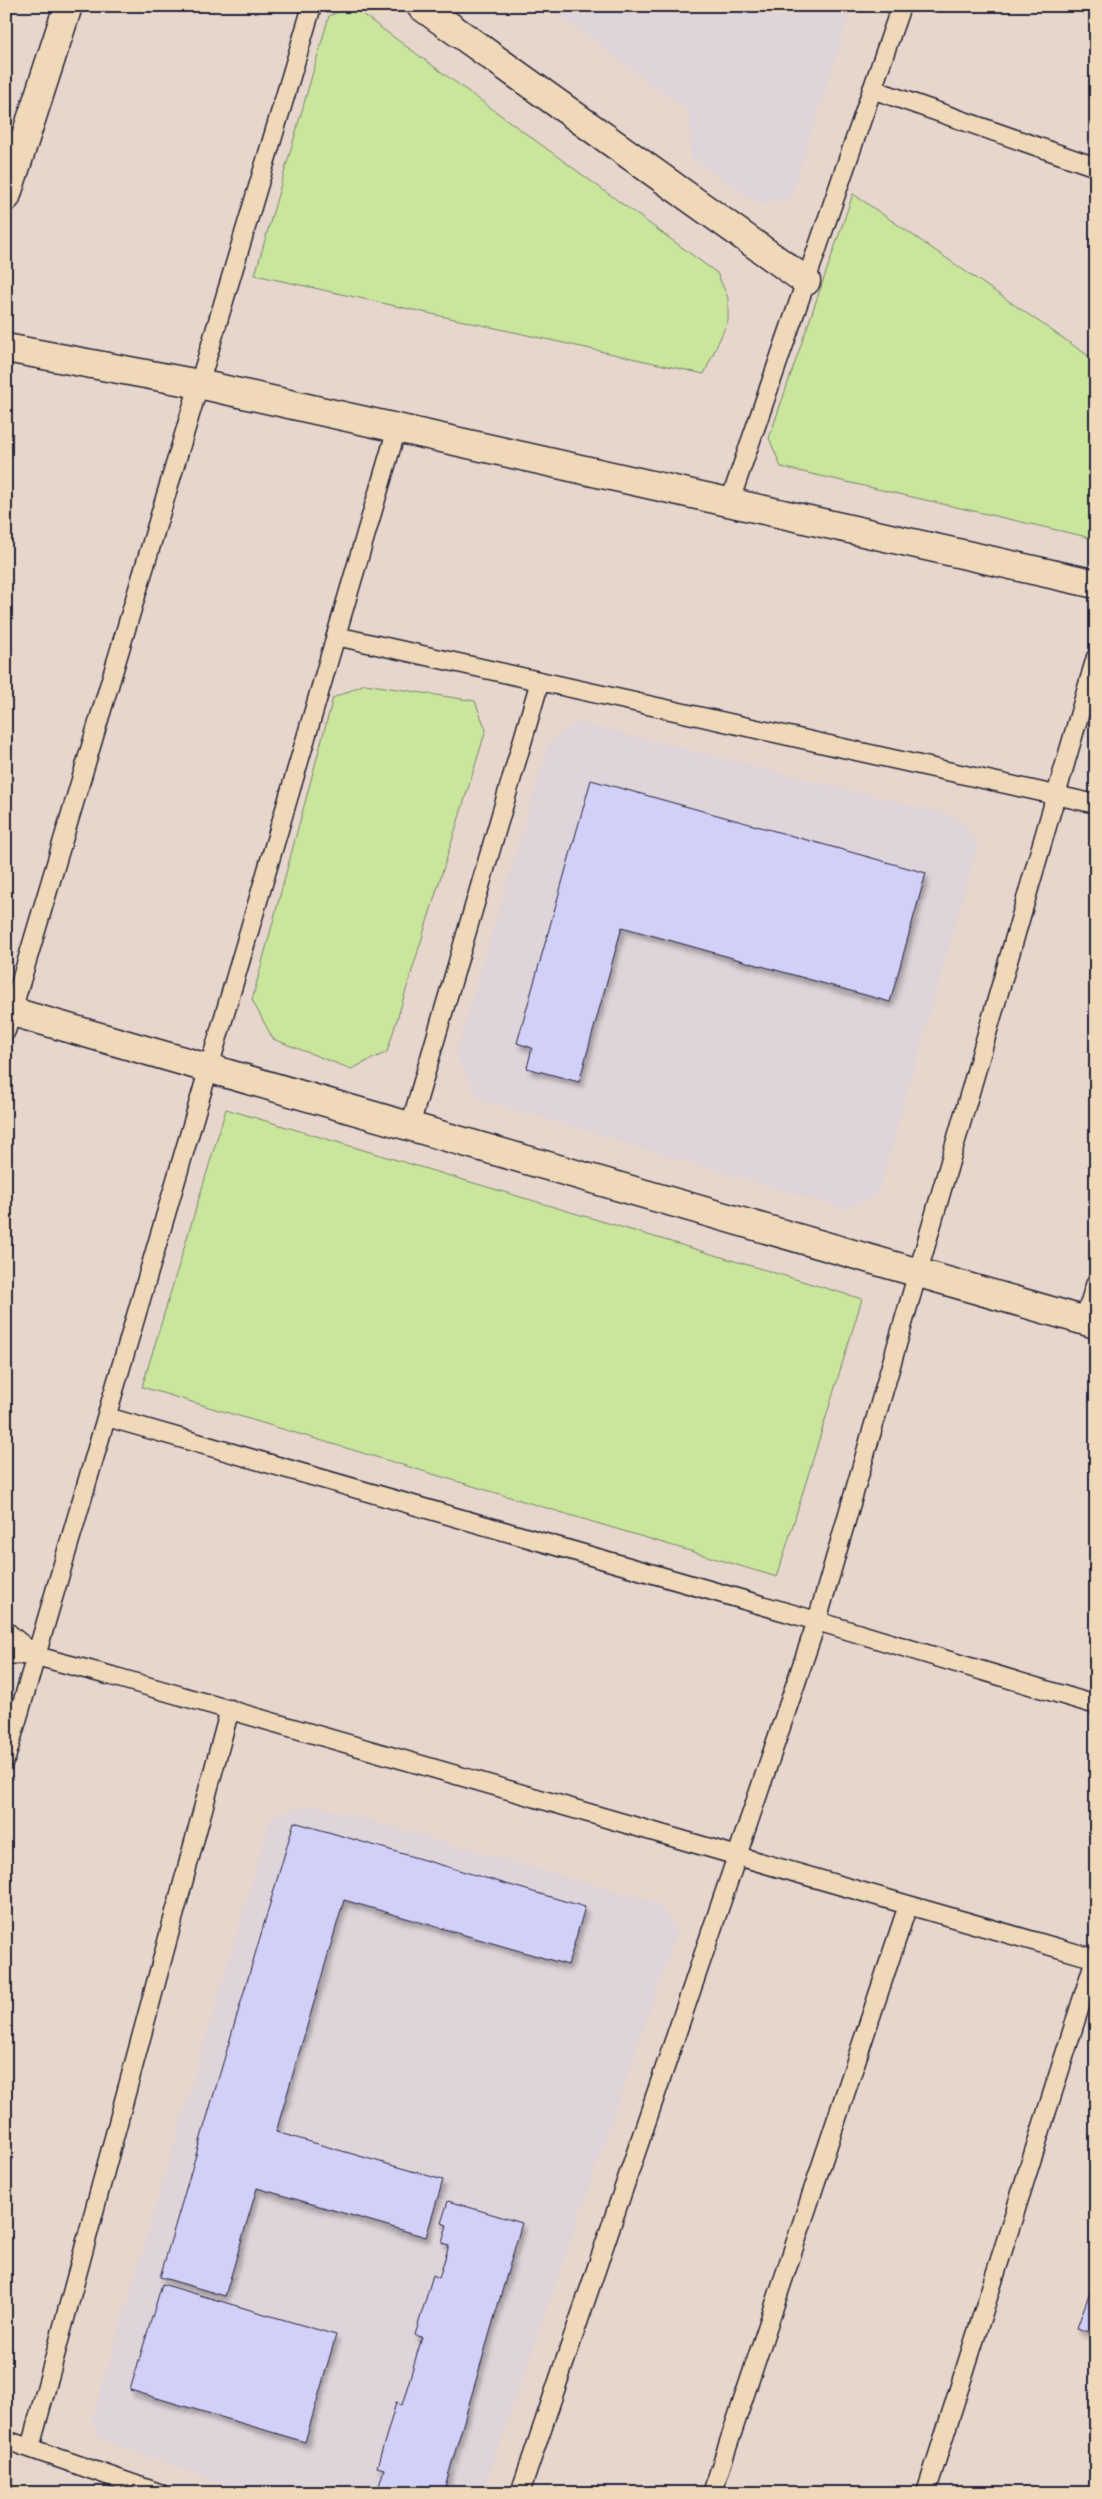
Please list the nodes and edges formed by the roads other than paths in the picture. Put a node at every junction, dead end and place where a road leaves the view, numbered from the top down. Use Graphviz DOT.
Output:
graph roads {
  1 [pos="68,6"];
  2 [pos="312,6"];
  3 [pos="421,6"];
  4 [pos="901,6"];
  5 [pos="872,89"];
  6 [pos="1096,167"];
  7 [pos="6,197"];
  8 [pos="806,281"];
  9 [pos="6,348"];
  10 [pos="199,384"];
  11 [pos="397,428"];
  12 [pos="730,501"];
  13 [pos="1096,584"];
  14 [pos="336,636"];
  15 [pos="1096,657"];
  16 [pos="540,681"];
  17 [pos="1056,795"];
  18 [pos="1096,804"];
  19 [pos="8,1018"];
  20 [pos="209,1069"];
  21 [pos="410,1126"];
  22 [pos="918,1273"];
  23 [pos="1096,1282"];
  24 [pos="1090,1323"];
  25 [pos="107,1417"];
  26 [pos="817,1621"];
  27 [pos="6,1631"];
  28 [pos="6,1654"];
  29 [pos="36,1656"];
  30 [pos="1096,1706"];
  31 [pos="230,1710"];
  32 [pos="6,1758"];
  33 [pos="737,1856"];
  34 [pos="908,1905"];
  35 [pos="1095,1959"];
  36 [pos="6,2440"];
  37 [pos="30,2448"];
  38 [pos="159,2493"];
  39 [pos="520,2493"];
  40 [pos="712,2493"];
  41 [pos="926,2493"];
  1 -- 7 [label="street"];
  2 -- 10 [label="lane"];
  3 -- 8 [label="street"];
  4 -- 5 [label="lane"];
  5 -- 6 [label="lane"];
  5 -- 8 [label="lane"];
  8 -- 12 [label="lane"];
  9 -- 10 [label="street"];
  10 -- 11 [label="street"];
  10 -- 19 [label="lane"];
  11 -- 12 [label="street"];
  11 -- 14 [label="lane"];
  12 -- 13 [label="street"];
  14 -- 16 [label="lane"];
  14 -- 20 [label="lane"];
  15 -- 17 [label="lane"];
  16 -- 17 [label="lane"];
  16 -- 21 [label="lane"];
  17 -- 18 [label="lane"];
  17 -- 22 [label="lane"];
  19 -- 20 [label="street"];
  20 -- 21 [label="street"];
  20 -- 25 [label="lane"];
  21 -- 22 [label="street"];
  22 -- 24 [label="street"];
  22 -- 26 [label="lane"];
  23 -- 24 [label="lane"];
  25 -- 26 [label="lane"];
  25 -- 29 [label="lane"];
  26 -- 30 [label="lane"];
  26 -- 33 [label="lane"];
  27 -- 29 [label="lane"];
  28 -- 29 [label="lane"];
  29 -- 31 [label="lane"];
  29 -- 32 [label="lane"];
  31 -- 33 [label="lane"];
  31 -- 37 [label="lane"];
  33 -- 34 [label="lane"];
  33 -- 39 [label="lane"];
  34 -- 35 [label="lane"];
  34 -- 40 [label="lane"];
  35 -- 41 [label="lane"];
  36 -- 37 [label="lane"];
  37 -- 38 [label="lane"];
}
